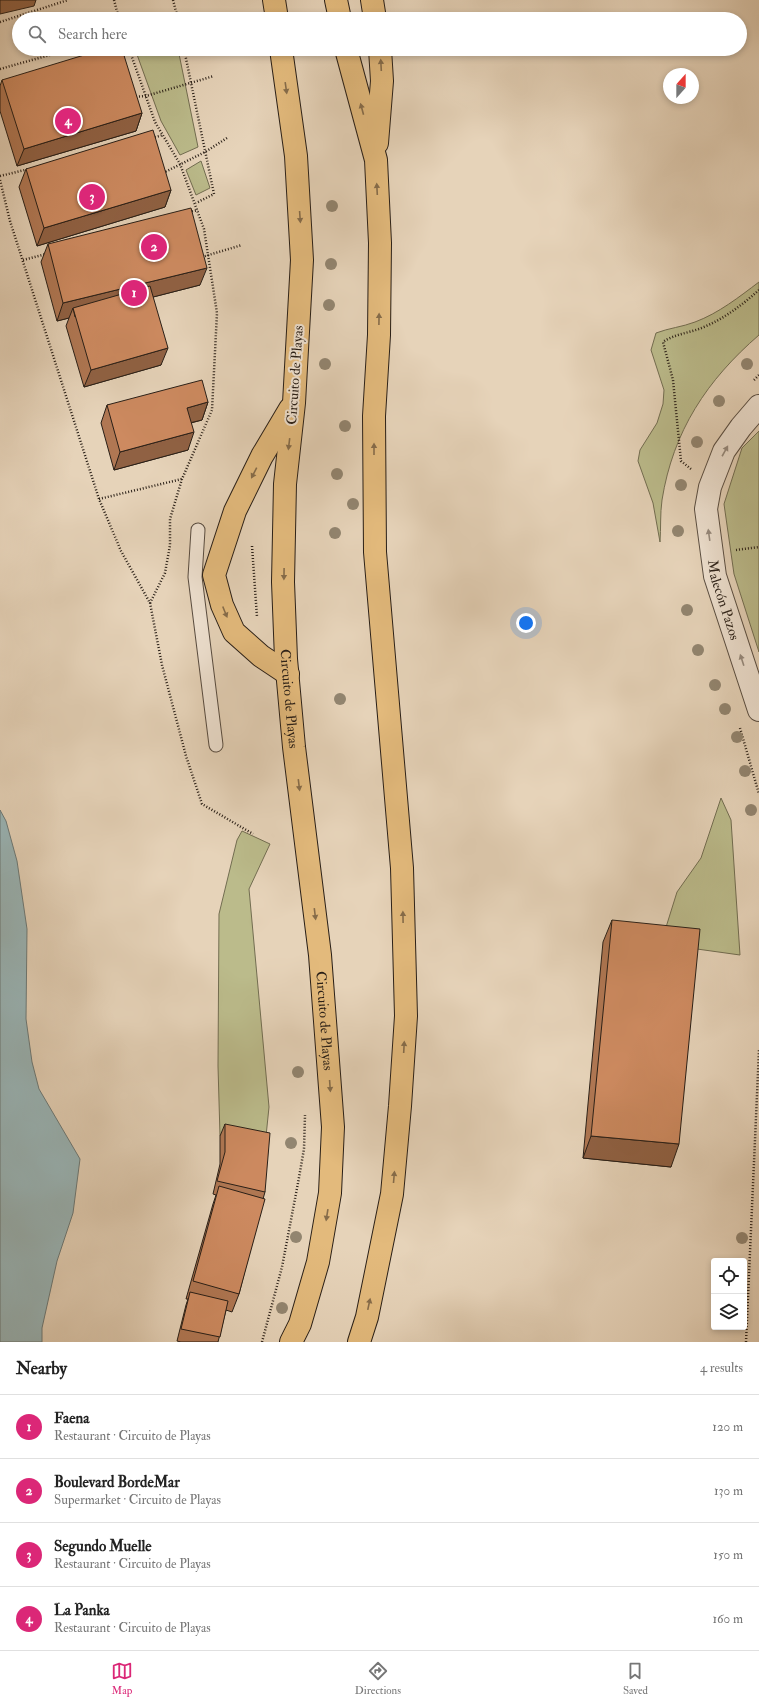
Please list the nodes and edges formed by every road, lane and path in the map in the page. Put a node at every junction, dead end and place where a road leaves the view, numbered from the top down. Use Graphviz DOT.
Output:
graph roads {
  1 [pos="68,0"];
  2 [pos="114,0"];
  3 [pos="173,0"];
  4 [pos="274,0"];
  5 [pos="336,0"];
  6 [pos="372,0"];
  7 [pos="31,12"];
  8 [pos="117,12"];
  9 [pos="176,12"];
  10 [pos="276,12"];
  11 [pos="339,12"];
  12 [pos="374,12"];
  13 [pos="12,18"];
  14 [pos="0,22"];
  15 [pos="46,56"];
  16 [pos="132,56"];
  17 [pos="185,56"];
  18 [pos="282,56"];
  19 [pos="348,56"];
  20 [pos="380,56"];
  21 [pos="0,69"];
  22 [pos="214,76"];
  23 [pos="191,82"];
  24 [pos="146,96"];
  25 [pos="132,98"];
  26 [pos="163,135"];
  27 [pos="227,138"];
  28 [pos="148,139"];
  29 [pos="205,152"];
  30 [pos="376,160"];
  31 [pos="180,164"];
  32 [pos="30,168"];
  33 [pos="162,174"];
  34 [pos="0,176"];
  35 [pos="0,180"];
  36 [pos="196,203"];
  37 [pos="198,210"];
  38 [pos="183,214"];
  39 [pos="242,245"];
  40 [pos="54,251"];
  41 [pos="208,255"];
  42 [pos="201,257"];
  43 [pos="23,260"];
  44 [pos="759,290"];
  45 [pos="294,402"];
  46 [pos="759,406"];
  47 [pos="182,479"];
  48 [pos="710,487"];
  49 [pos="98,499"];
  50 [pos="198,530"];
  51 [pos="205,576"];
  52 [pos="150,603"];
  53 [pos="288,674"];
  54 [pos="759,710"];
  55 [pos="216,745"];
  56 [pos="253,834"];
  57 [pos="759,1050"];
  58 [pos="291,1342"];
  59 [pos="359,1342"];
  60 [pos="746,1342"];
  1 -- 7 [label="path"];
  2 -- 8 [label="path"];
  3 -- 9 [label="path"];
  4 -- 10 [label="highway"];
  5 -- 11 [label="highway"];
  6 -- 12 [label="highway"];
  13 -- 14 [label="path"];
  15 -- 21 [label="path"];
  16 -- 24 [label="path"];
  17 -- 23 [label="path"];
  18 -- 45 [label="highway, Circuito de Playas, one-way"];
  30 -- 19 [label="highway, one-way"];
  30 -- 20 [label="highway, one-way"];
  22 -- 23 [label="path"];
  23 -- 24 [label="path"];
  23 -- 29 [label="path"];
  24 -- 25 [label="path"];
  24 -- 26 [label="path"];
  26 -- 28 [label="path"];
  26 -- 31 [label="path"];
  27 -- 29 [label="path"];
  29 -- 31 [label="path"];
  29 -- 36 [label="path"];
  59 -- 30 [label="highway, one-way"];
  31 -- 33 [label="path"];
  31 -- 36 [label="path"];
  32 -- 34 [label="path"];
  35 -- 43 [label="path"];
  36 -- 37 [label="path"];
  37 -- 38 [label="path"];
  37 -- 41 [label="path"];
  39 -- 41 [label="path"];
  40 -- 43 [label="path"];
  41 -- 42 [label="path"];
  41 -- 47 [label="path"];
  43 -- 49 [label="path"];
  44 -- 48 [label="path"];
  45 -- 51 [label="highway, one-way"];
  45 -- 53 [label="highway, Circuito de Playas, one-way"];
  48 -- 46 [label="street, Malecón Pazos, one-way"];
  47 -- 49 [label="path"];
  47 -- 52 [label="path"];
  54 -- 48 [label="street, Malecón Pazos, one-way"];
  49 -- 52 [label="path"];
  50 -- 51 [label="lane"];
  51 -- 53 [label="highway, one-way"];
  51 -- 55 [label="lane"];
  52 -- 56 [label="path"];
  53 -- 58 [label="highway, Circuito de Playas, one-way"];
  57 -- 60 [label="path"];
}
